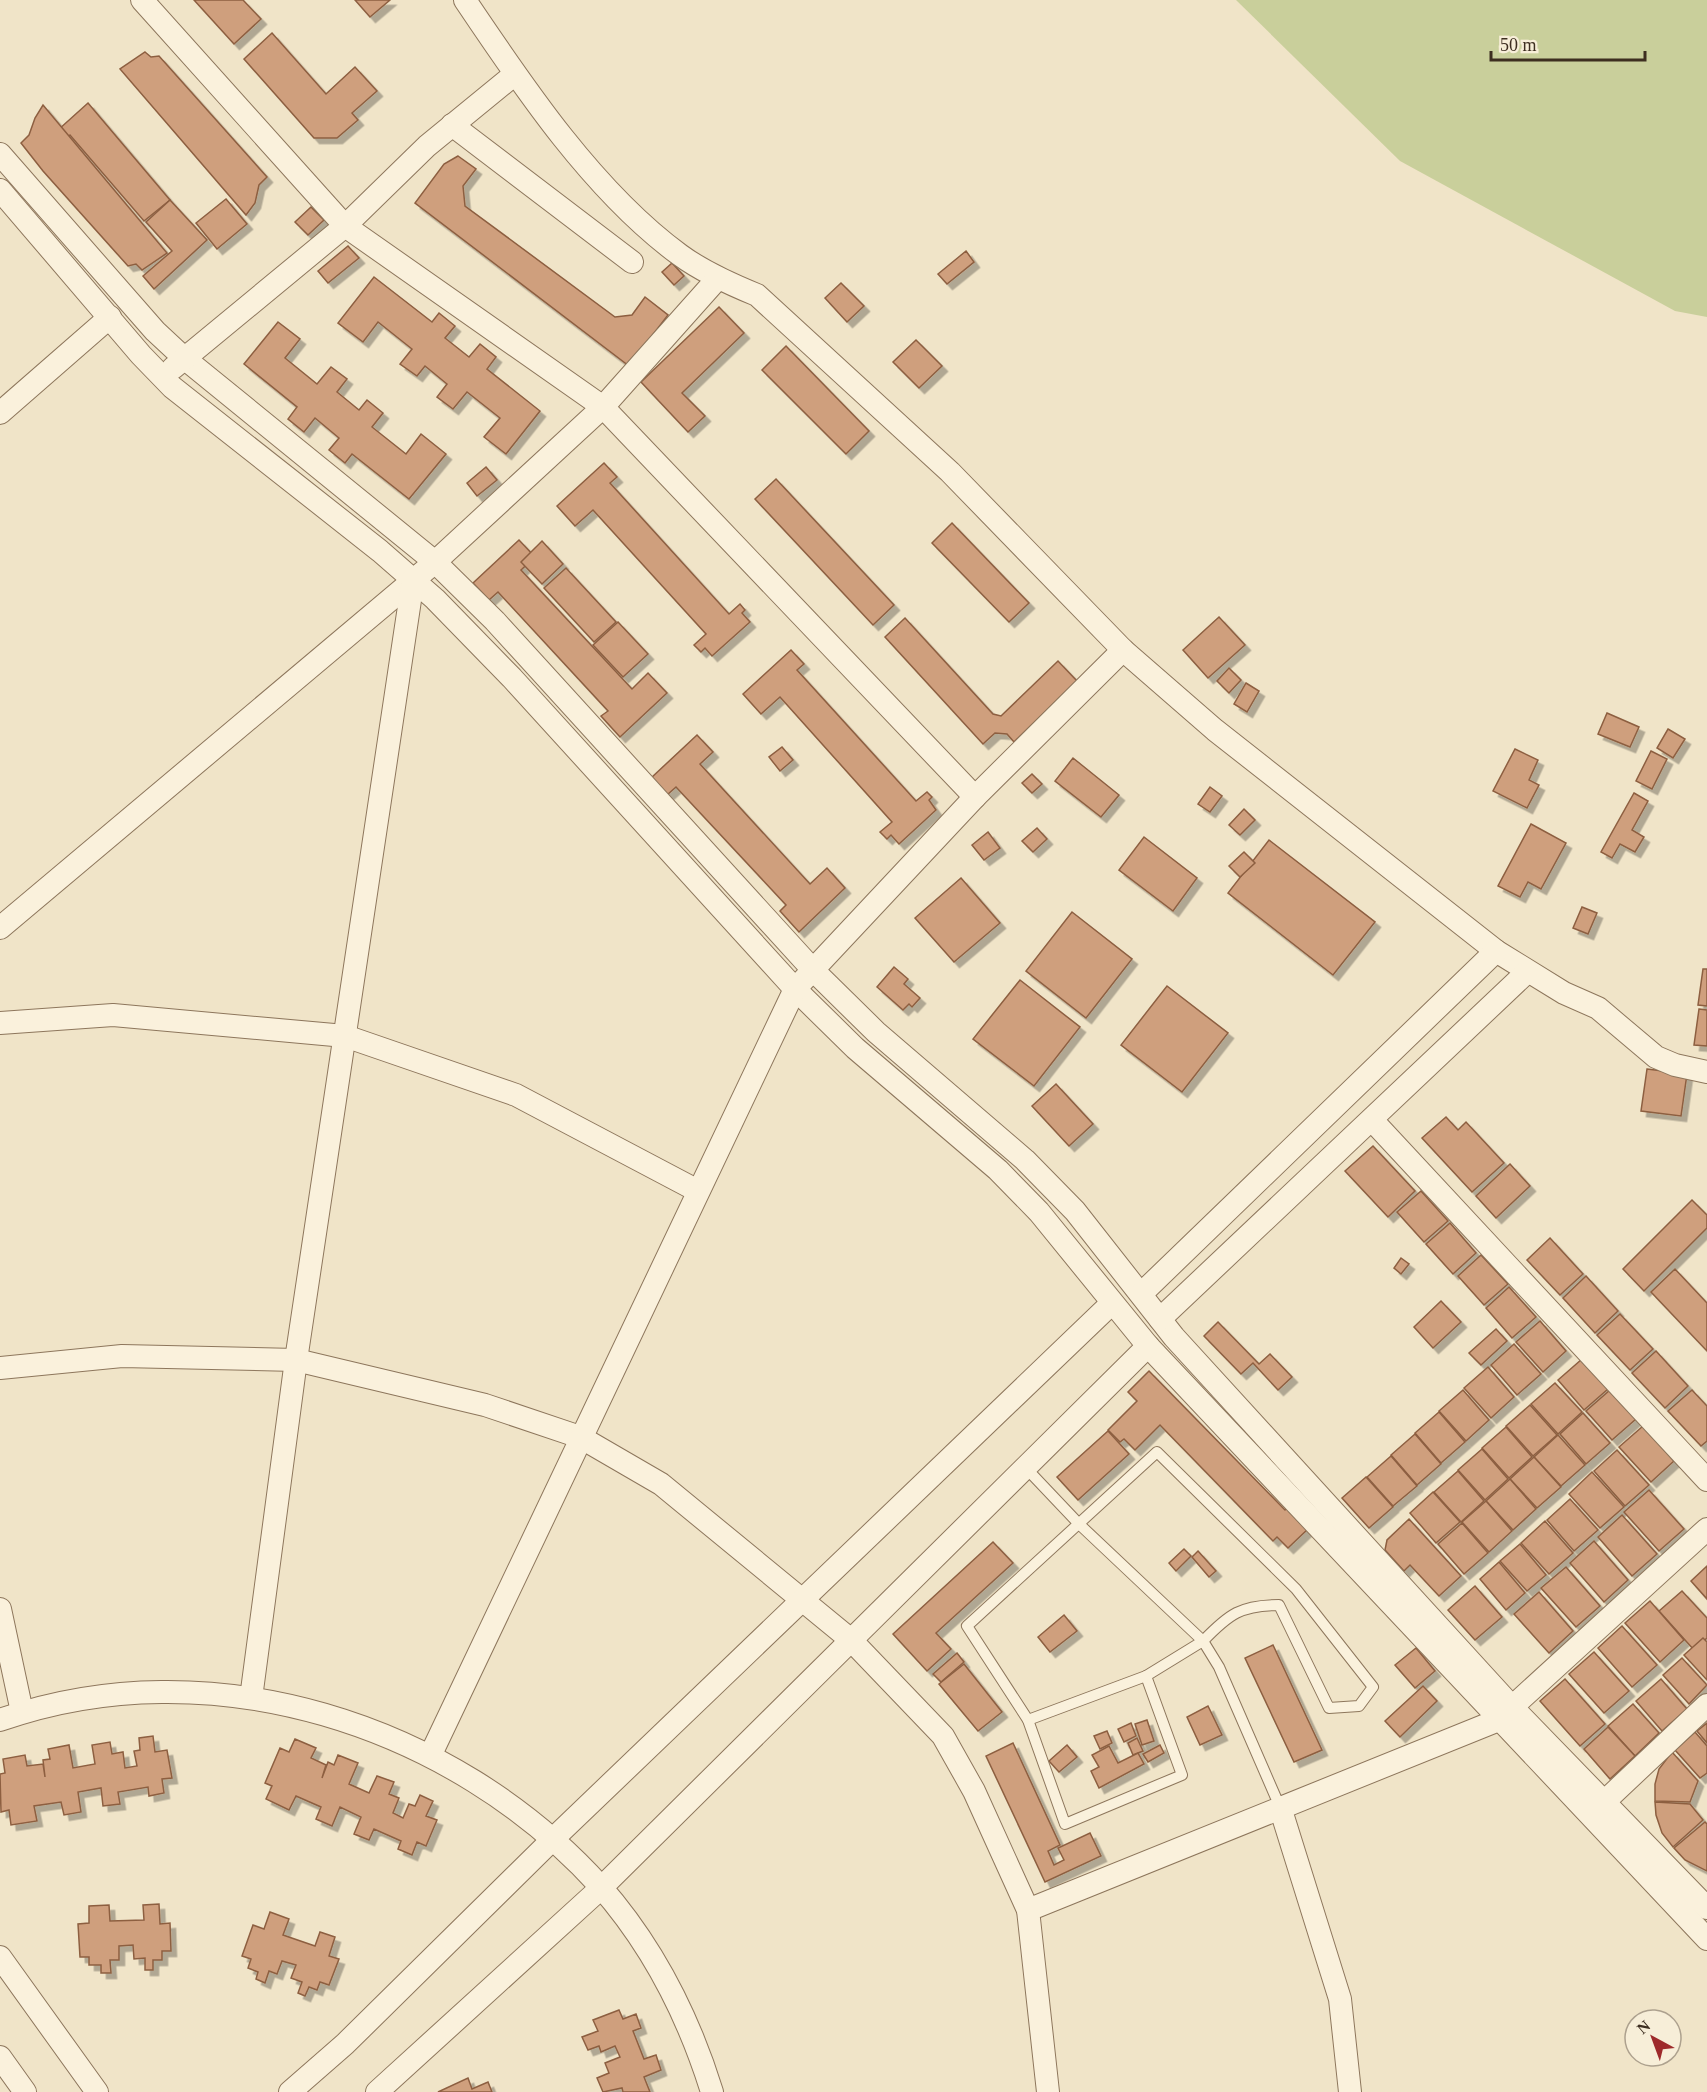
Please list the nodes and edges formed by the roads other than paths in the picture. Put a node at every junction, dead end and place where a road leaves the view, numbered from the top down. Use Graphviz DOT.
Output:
graph roads {
  1 [pos="142,0"];
  2 [pos="465,0"];
  3 [pos="514,74"];
  4 [pos="452,125"];
  5 [pos="0,154"];
  6 [pos="0,190"];
  7 [pos="345,226"];
  8 [pos="632,262"];
  9 [pos="718,278"];
  10 [pos="110,317"];
  11 [pos="184,358"];
  12 [pos="162,377"];
  13 [pos="603,407"];
  14 [pos="0,412"];
  15 [pos="435,561"];
  16 [pos="413,580"];
  17 [pos="1123,650"];
  18 [pos="975,797"];
  19 [pos="0,928"];
  20 [pos="1496,951"];
  21 [pos="814,971"];
  22 [pos="1527,972"];
  23 [pos="795,989"];
  24 [pos="0,1023"];
  25 [pos="345,1035"];
  26 [pos="1707,1072"];
  27 [pos="1372,1120"];
  28 [pos="698,1191"];
  29 [pos="1141,1294"];
  30 [pos="1112,1303"];
  31 [pos="1160,1319"];
  32 [pos="1149,1346"];
  33 [pos="296,1360"];
  34 [pos="0,1368"];
  35 [pos="580,1437"];
  36 [pos="1025,1467"];
  37 [pos="1707,1480"];
  38 [pos="1079,1524"];
  39 [pos="1707,1529"];
  40 [pos="802,1602"];
  41 [pos="0,1608"];
  42 [pos="851,1640"];
  43 [pos="1203,1641"];
  44 [pos="1146,1676"];
  45 [pos="251,1698"];
  46 [pos="1707,1705"];
  47 [pos="22,1712"];
  48 [pos="1506,1713"];
  49 [pos="0,1720"];
  50 [pos="1028,1720"];
  51 [pos="431,1754"];
  52 [pos="1604,1802"];
  53 [pos="1280,1807"];
  54 [pos="553,1839"];
  55 [pos="601,1888"];
  56 [pos="1707,1908"];
  57 [pos="1028,1910"];
  58 [pos="1705,1934"];
  59 [pos="0,1957"];
  60 [pos="0,2058"];
  61 [pos="25,2092"];
  62 [pos="97,2092"];
  63 [pos="290,2092"];
  64 [pos="377,2092"];
  65 [pos="712,2092"];
  66 [pos="1048,2092"];
  67 [pos="1350,2092"];
  1 -- 7 [label="street"];
  2 -- 3 [label="street"];
  3 -- 4 [label="street"];
  3 -- 9 [label="street"];
  4 -- 7 [label="street"];
  4 -- 8 [label="street"];
  5 -- 11 [label="street"];
  6 -- 10 [label="street"];
  7 -- 11 [label="street"];
  7 -- 13 [label="street"];
  9 -- 13 [label="street"];
  9 -- 17 [label="street"];
  10 -- 12 [label="street"];
  10 -- 14 [label="street"];
  11 -- 12 [label="street"];
  11 -- 15 [label="street"];
  12 -- 16 [label="street"];
  13 -- 15 [label="street"];
  13 -- 18 [label="street"];
  15 -- 16 [label="street"];
  15 -- 21 [label="street"];
  16 -- 19 [label="street"];
  16 -- 23 [label="street"];
  16 -- 25 [label="street"];
  17 -- 18 [label="street"];
  17 -- 20 [label="street"];
  18 -- 21 [label="street"];
  20 -- 22 [label="street"];
  20 -- 29 [label="street"];
  21 -- 23 [label="street"];
  21 -- 29 [label="street"];
  22 -- 26 [label="street"];
  22 -- 27 [label="street"];
  23 -- 28 [label="street"];
  23 -- 30 [label="street"];
  24 -- 25 [label="street"];
  25 -- 28 [label="street"];
  25 -- 33 [label="street"];
  27 -- 31 [label="street"];
  27 -- 37 [label="street"];
  28 -- 35 [label="street"];
  29 -- 31 [label="street"];
  30 -- 32 [label="street"];
  30 -- 40 [label="street"];
  31 -- 48 [label="street"];
  32 -- 36 [label="street"];
  32 -- 48 [label="street"];
  33 -- 34 [label="street"];
  33 -- 35 [label="street"];
  33 -- 45 [label="street"];
  35 -- 40 [label="street"];
  35 -- 51 [label="street"];
  36 -- 38 [label="lane"];
  36 -- 42 [label="street"];
  38 -- 43 [label="lane"];
  38 -- 43 [label="lane"];
  38 -- 50 [label="lane"];
  39 -- 48 [label="street"];
  40 -- 42 [label="street"];
  40 -- 54 [label="street"];
  41 -- 47 [label="street"];
  42 -- 55 [label="street"];
  42 -- 57 [label="street"];
  43 -- 44 [label="lane"];
  43 -- 53 [label="lane"];
  44 -- 50 [label="lane"];
  44 -- 50 [label="lane"];
  45 -- 47 [label="street"];
  45 -- 51 [label="street"];
  46 -- 52 [label="street"];
  47 -- 49 [label="street"];
  48 -- 52 [label="street"];
  48 -- 53 [label="street"];
  48 -- 58 [label="street"];
  51 -- 54 [label="street"];
  52 -- 56 [label="street"];
  53 -- 57 [label="street"];
  53 -- 67 [label="street"];
  54 -- 55 [label="street"];
  54 -- 63 [label="street"];
  55 -- 64 [label="street"];
  55 -- 65 [label="street"];
  57 -- 66 [label="street"];
  59 -- 62 [label="street"];
  60 -- 61 [label="street"];
}
